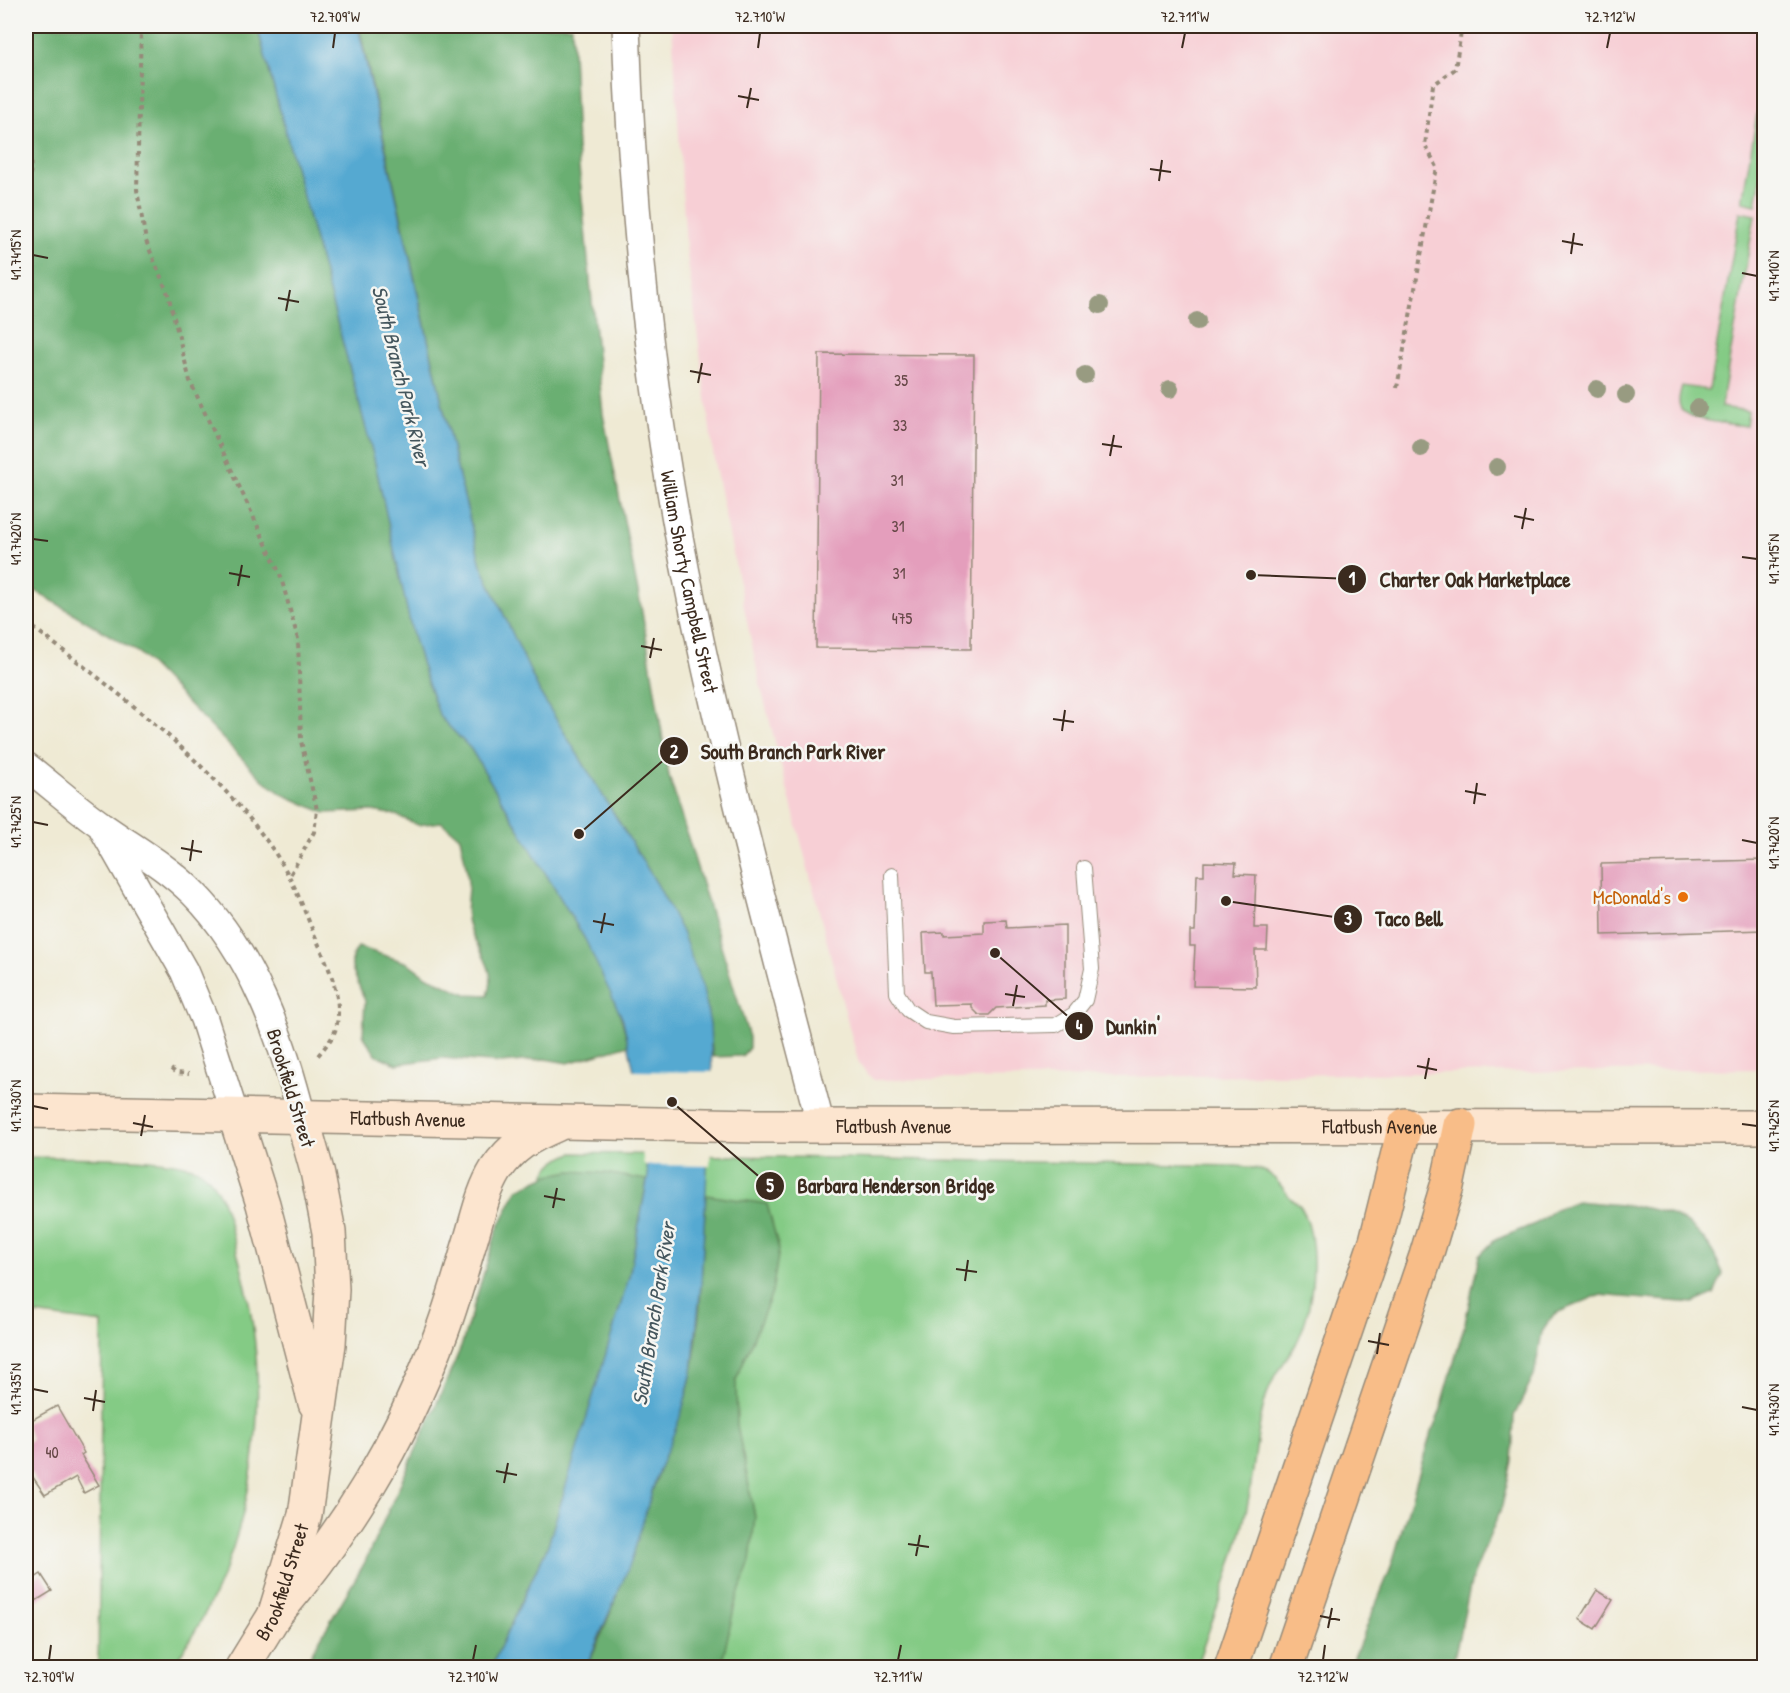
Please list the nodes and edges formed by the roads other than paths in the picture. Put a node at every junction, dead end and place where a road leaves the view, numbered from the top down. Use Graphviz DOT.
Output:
graph roads {
  1 [pos="626,26"];
  2 [pos="26,766"];
  3 [pos="101,825"];
  4 [pos="1084,868"];
  5 [pos="892,875"];
  6 [pos="26,1111"];
  7 [pos="236,1116"];
  8 [pos="302,1117"];
  9 [pos="563,1122"];
  10 [pos="1405,1125"];
  11 [pos="1460,1125"];
  12 [pos="821,1126"];
  13 [pos="1764,1127"];
  14 [pos="318,1418"];
  15 [pos="274,1616"];
  16 [pos="242,1668"];
  17 [pos="1231,1668"];
  18 [pos="1286,1668"];
  1 -- 12 [label="street, William Shorty Campbell Street"];
  2 -- 3 [label="street, Brookfield Street"];
  3 -- 7 [label="street, Brookfield Street"];
  3 -- 8 [label="street, Brookfield Street"];
  4 -- 5 [label="lane"];
  6 -- 7 [label="street, Flatbush Avenue"];
  7 -- 8 [label="street, Flatbush Avenue"];
  7 -- 14 [label="street, Brookfield Street"];
  8 -- 9 [label="street, Flatbush Avenue"];
  8 -- 14 [label="street, Brookfield Street"];
  9 -- 12 [label="street, Flatbush Avenue"];
  9 -- 15 [label="street"];
  10 -- 11 [label="street, Flatbush Avenue"];
  10 -- 12 [label="street, Flatbush Avenue"];
  10 -- 17 [label="highway"];
  11 -- 13 [label="street, Flatbush Avenue"];
  11 -- 18 [label="highway"];
  14 -- 15 [label="street, Brookfield Street"];
  15 -- 16 [label="street, Brookfield Street"];
}
